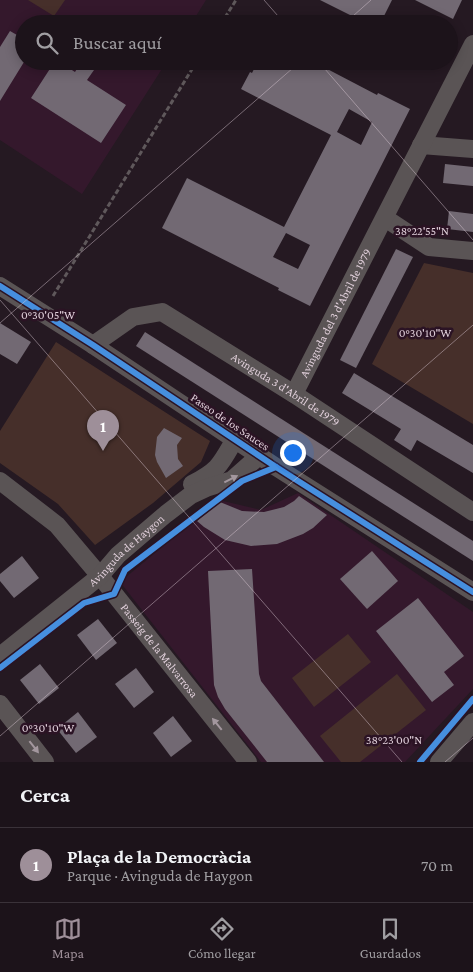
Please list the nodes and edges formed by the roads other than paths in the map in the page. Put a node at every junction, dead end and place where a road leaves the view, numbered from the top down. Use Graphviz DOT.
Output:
graph roads {
  1 [pos="473,44"];
  2 [pos="420,145"];
  3 [pos="473,149"];
  4 [pos="385,218"];
  5 [pos="473,251"];
  6 [pos="0,286"];
  7 [pos="93,345"];
  8 [pos="294,394"];
  9 [pos="235,439"];
  10 [pos="259,456"];
  11 [pos="0,481"];
  12 [pos="473,512"];
  13 [pos="97,572"];
  14 [pos="473,592"];
  15 [pos="0,643"];
  16 [pos="0,656"];
  17 [pos="0,704"];
  18 [pos="473,722"];
  19 [pos="46,762"];
  20 [pos="248,762"];
  21 [pos="439,762"];
  1 -- 2 [label="street, Avinguda del 3 d'Abril de 1979"];
  2 -- 3 [label="street"];
  2 -- 4 [label="street, Avinguda del 3 d'Abril de 1979"];
  4 -- 5 [label="street"];
  4 -- 8 [label="street, Avinguda del 3 d'Abril de 1979"];
  6 -- 7 [label="street, Paseo de los Sauces"];
  7 -- 8 [label="street, Avinguda 3 d'Abril de 1979"];
  7 -- 9 [label="street, Paseo de los Sauces"];
  8 -- 12 [label="street, Avinguda 3 d'Abril de 1979"];
  9 -- 10 [label="street, Paseo de los Sauces"];
  9 -- 13 [label="street, Avinguda de Haygon"];
  13 -- 10 [label="street, Avinguda de Haygon, one-way"];
  10 -- 14 [label="street, Paseo de los Sauces"];
  11 -- 13 [label="street, Passeig de la Malvarrosa"];
  13 -- 15 [label="street, Avinguda de Haygon"];
  13 -- 16 [label="street, Avinguda de Haygon"];
  20 -- 13 [label="street, Passeig de la Malvarrosa, one-way"];
  17 -- 19 [label="street, one-way"];
  18 -- 21 [label="street"];
}
